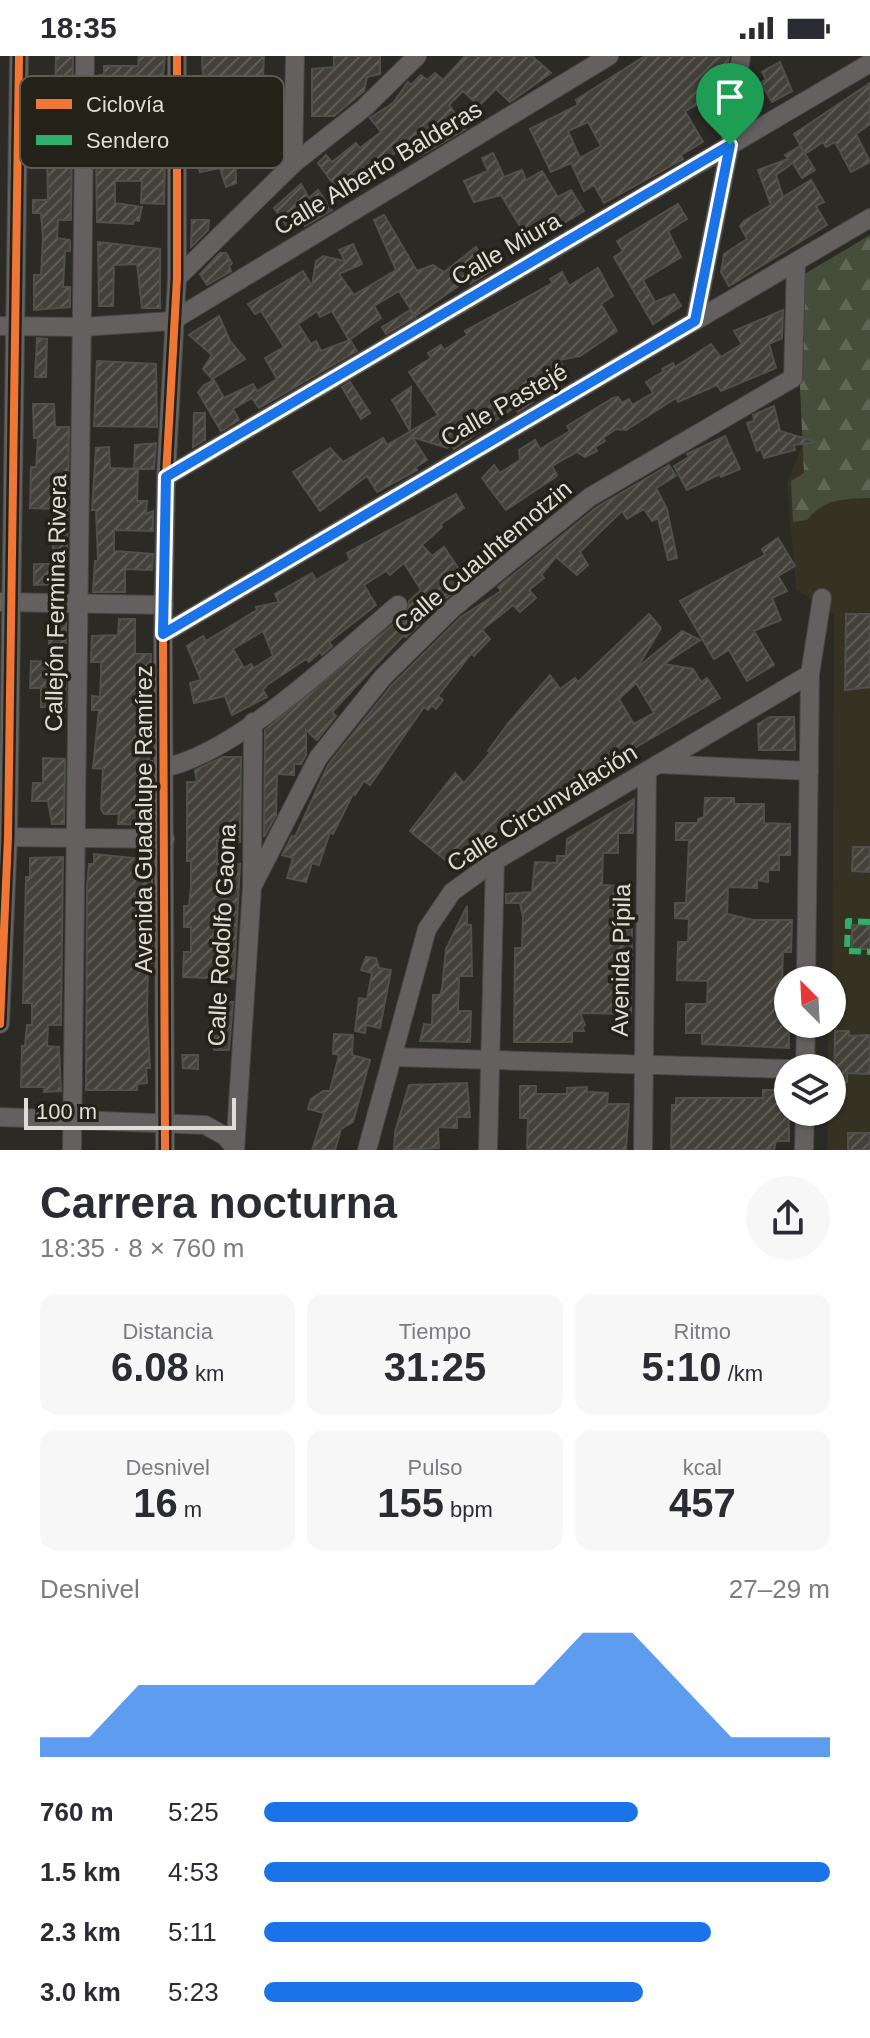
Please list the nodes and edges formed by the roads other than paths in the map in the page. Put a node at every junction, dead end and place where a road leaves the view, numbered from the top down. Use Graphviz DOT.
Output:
graph roads {
  1 [pos="19,56"];
  2 [pos="85,56"];
  3 [pos="295,56"];
  4 [pos="609,56"];
  5 [pos="741,56"];
  6 [pos="414,58"];
  7 [pos="870,63"];
  8 [pos="85,76"];
  9 [pos="730,145"];
  10 [pos="293,164"];
  11 [pos="84,168"];
  12 [pos="177,168"];
  13 [pos="870,218"];
  14 [pos="796,262"];
  15 [pos="177,278"];
  16 [pos="172,321"];
  17 [pos="695,321"];
  18 [pos="7,326"];
  19 [pos="82,327"];
  20 [pos="166,477"];
  21 [pos="822,598"];
  22 [pos="6,602"];
  23 [pos="81,604"];
  24 [pos="164,605"];
  25 [pos="398,605"];
  26 [pos="163,634"];
  27 [pos="810,674"];
  28 [pos="253,722"];
  29 [pos="163,768"];
  30 [pos="652,768"];
  31 [pos="809,771"];
  32 [pos="4,837"];
  33 [pos="76,838"];
  34 [pos="165,839"];
  35 [pos="495,861"];
  36 [pos="252,887"];
  37 [pos="806,966"];
  38 [pos="0,1024"];
  39 [pos="395,1057"];
  40 [pos="490,1060"];
  41 [pos="644,1065"];
  42 [pos="774,1069"];
  43 [pos="0,1117"];
  44 [pos="73,1122"];
  45 [pos="165,1123"];
  46 [pos="805,1126"];
  47 [pos="235,1149"];
  48 [pos="72,1150"];
  49 [pos="165,1150"];
  50 [pos="367,1150"];
  51 [pos="488,1150"];
  52 [pos="643,1150"];
  53 [pos="804,1150"];
  1 -- 18 [label="street"];
  2 -- 8 [label="street, Callejón Fermina Rivera"];
  3 -- 10 [label="street"];
  4 -- 16 [label="street, Calle Alberto Balderas"];
  5 -- 9 [label="street"];
  6 -- 10 [label="street"];
  7 -- 9 [label="street, Calle Miura"];
  9 -- 17 [label="street"];
  9 -- 20 [label="street, Calle Miura"];
  10 -- 15 [label="street"];
  11 -- 19 [label="street, Callejón Fermina Rivera"];
  12 -- 15 [label="street, Avenida Guadalupe Ramírez"];
  13 -- 14 [label="street, Calle Pastejé"];
  14 -- 17 [label="street, Calle Pastejé"];
  14 -- 36 [label="street, Calle Cuauhtemotzin"];
  15 -- 16 [label="street, Avenida Guadalupe Ramírez"];
  16 -- 19 [label="street"];
  16 -- 20 [label="street, Avenida Guadalupe Ramírez"];
  17 -- 26 [label="street, Calle Pastejé"];
  18 -- 19 [label="street"];
  18 -- 22 [label="street"];
  19 -- 23 [label="street, Callejón Fermina Rivera"];
  20 -- 24 [label="street, Avenida Guadalupe Ramírez"];
  21 -- 27 [label="street"];
  22 -- 23 [label="street"];
  22 -- 32 [label="street"];
  23 -- 24 [label="street"];
  23 -- 33 [label="street, Callejón Fermina Rivera"];
  24 -- 26 [label="street, Avenida Guadalupe Ramírez"];
  25 -- 28 [label="street"];
  26 -- 29 [label="street, Avenida Guadalupe Ramírez"];
  27 -- 30 [label="street, Calle Circunvalación"];
  27 -- 31 [label="street"];
  28 -- 29 [label="street"];
  28 -- 36 [label="street, Calle Rodolfo Gaona"];
  29 -- 34 [label="street, Avenida Guadalupe Ramírez"];
  30 -- 31 [label="street"];
  30 -- 35 [label="street, Calle Circunvalación"];
  30 -- 41 [label="street, Avenida Pípila"];
  31 -- 37 [label="street"];
  32 -- 33 [label="street"];
  32 -- 38 [label="street"];
  33 -- 34 [label="street"];
  33 -- 44 [label="street, Callejón Fermina Rivera"];
  34 -- 45 [label="street, Avenida Guadalupe Ramírez"];
  35 -- 39 [label="street, Calle Circunvalación"];
  35 -- 40 [label="street"];
  36 -- 47 [label="street, Calle Rodolfo Gaona"];
  39 -- 40 [label="street"];
  39 -- 50 [label="street, Calle Circunvalación"];
  40 -- 41 [label="street"];
  40 -- 51 [label="street"];
  41 -- 42 [label="street"];
  41 -- 52 [label="street, Avenida Pípila"];
  43 -- 44 [label="street"];
  44 -- 45 [label="street"];
  44 -- 48 [label="street, Callejón Fermina Rivera"];
  45 -- 47 [label="street"];
  45 -- 49 [label="street, Avenida Guadalupe Ramírez"];
  46 -- 53 [label="street"];
}
